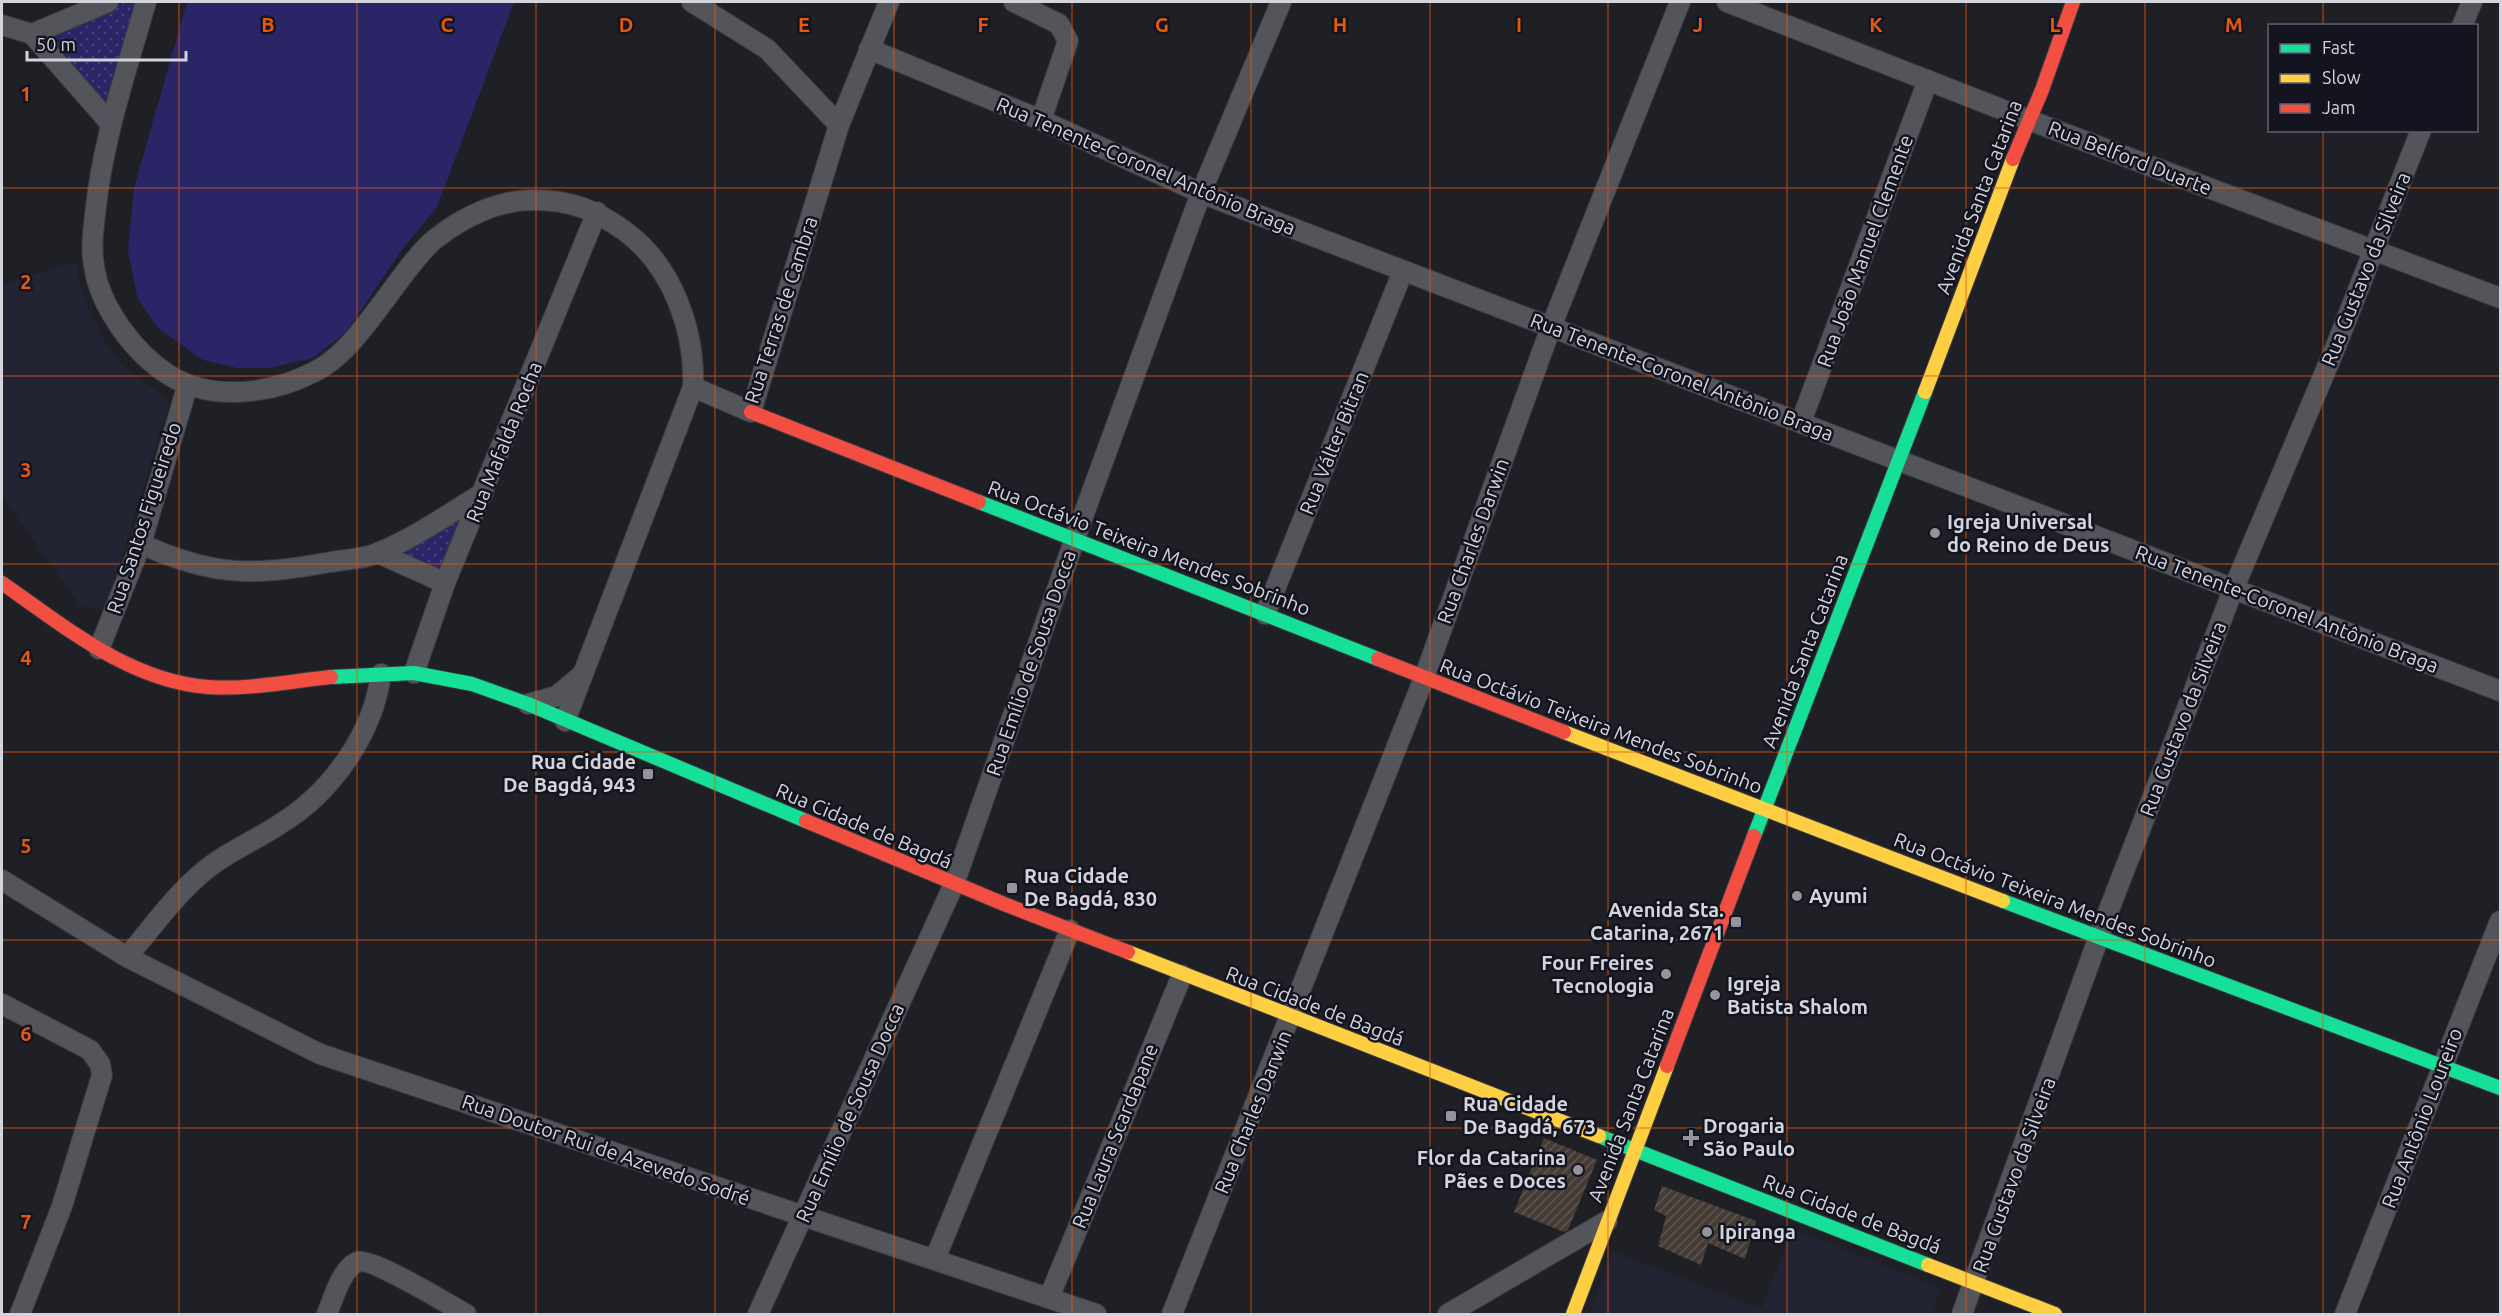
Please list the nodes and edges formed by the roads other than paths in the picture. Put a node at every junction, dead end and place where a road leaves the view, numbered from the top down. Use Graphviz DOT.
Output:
graph roads {
  1 [pos="108,2"];
  2 [pos="146,2"];
  3 [pos="692,2"];
  4 [pos="889,2"];
  5 [pos="1014,2"];
  6 [pos="1281,2"];
  7 [pos="1680,2"];
  8 [pos="1727,2"];
  9 [pos="2073,2"];
  10 [pos="2472,2"];
  11 [pos="2463,24"];
  12 [pos="2,25"];
  13 [pos="32,34"];
  14 [pos="869,49"];
  15 [pos="1928,80"];
  16 [pos="1041,120"];
  17 [pos="2029,120"];
  18 [pos="111,124"];
  19 [pos="839,125"];
  20 [pos="2420,132"];
  21 [pos="1202,194"];
  22 [pos="597,212"];
  23 [pos="2374,252"];
  24 [pos="1403,271"];
  25 [pos="2500,298"];
  26 [pos="1551,327"];
  27 [pos="188,387"];
  28 [pos="693,387"];
  29 [pos="751,412"];
  30 [pos="1801,422"];
  31 [pos="1899,459"];
  32 [pos="483,493"];
  33 [pos="1074,541"];
  34 [pos="141,544"];
  35 [pos="378,553"];
  36 [pos="2,583"];
  37 [pos="445,583"];
  38 [pos="2234,590"];
  39 [pos="1265,614"];
  40 [pos="99,649"];
  41 [pos="414,673"];
  42 [pos="584,673"];
  43 [pos="381,674"];
  44 [pos="1424,678"];
  45 [pos="2500,691"];
  46 [pos="528,704"];
  47 [pos="565,722"];
  48 [pos="1765,810"];
  49 [pos="2,880"];
  50 [pos="954,884"];
  51 [pos="2500,921"];
  52 [pos="1070,930"];
  53 [pos="2099,937"];
  54 [pos="127,957"];
  55 [pos="1182,975"];
  56 [pos="2,1004"];
  57 [pos="1290,1018"];
  58 [pos="2441,1068"];
  59 [pos="2500,1088"];
  60 [pos="1634,1150"];
  61 [pos="803,1217"];
  62 [pos="1607,1221"];
  63 [pos="935,1259"];
  64 [pos="1975,1282"];
  65 [pos="1049,1298"];
  66 [pos="20,1314"];
  67 [pos="327,1314"];
  68 [pos="466,1314"];
  69 [pos="758,1314"];
  70 [pos="1096,1314"];
  71 [pos="1172,1314"];
  72 [pos="1448,1314"];
  73 [pos="1573,1314"];
  74 [pos="1962,1314"];
  75 [pos="2055,1314"];
  76 [pos="2345,1314"];
  1 -- 13 [label="street"];
  2 -- 18 [label="street"];
  3 -- 19 [label="street"];
  4 -- 14 [label="street, Rua Terras de Cambra"];
  5 -- 16 [label="street"];
  6 -- 21 [label="street, Rua Emílio de Sousa Docca"];
  7 -- 26 [label="street, Rua Charles Darwin"];
  8 -- 15 [label="street, Rua Belford Duarte"];
  9 -- 17 [label="street, Avenida Santa Catarina"];
  10 -- 11 [label="street"];
  12 -- 13 [label="street"];
  13 -- 18 [label="street"];
  14 -- 16 [label="street, Rua Tenente-Coronel Antônio Braga"];
  14 -- 19 [label="street, Rua Terras de Cambra"];
  15 -- 17 [label="street, Rua Belford Duarte"];
  15 -- 30 [label="street, Rua João Manuel Clemente"];
  16 -- 21 [label="street, Rua Tenente-Coronel Antônio Braga"];
  17 -- 23 [label="street, Rua Belford Duarte"];
  17 -- 31 [label="street, Avenida Santa Catarina"];
  18 -- 27 [label="street"];
  19 -- 29 [label="street, Rua Terras de Cambra"];
  20 -- 23 [label="street, Rua Gustavo da Silveira"];
  21 -- 24 [label="street, Rua Tenente-Coronel Antônio Braga"];
  21 -- 33 [label="street, Rua Emílio de Sousa Docca"];
  22 -- 27 [label="street"];
  22 -- 28 [label="street"];
  22 -- 32 [label="street, Rua Mafalda Rocha"];
  23 -- 25 [label="street, Rua Belford Duarte"];
  23 -- 38 [label="street, Rua Gustavo da Silveira"];
  24 -- 26 [label="street, Rua Tenente-Coronel Antônio Braga"];
  24 -- 39 [label="street, Rua Válter Bitran"];
  26 -- 30 [label="street, Rua Tenente-Coronel Antônio Braga"];
  26 -- 44 [label="street, Rua Charles Darwin"];
  27 -- 34 [label="street, Rua Santos Figueiredo"];
  28 -- 29 [label="street, Rua Terras de Cambra"];
  28 -- 42 [label="street"];
  29 -- 33 [label="street, Rua Octávio Teixeira Mendes Sobrinho"];
  30 -- 31 [label="street, Rua Tenente-Coronel Antônio Braga"];
  31 -- 38 [label="street, Rua Tenente-Coronel Antônio Braga"];
  31 -- 48 [label="street, Avenida Santa Catarina"];
  32 -- 35 [label="street"];
  32 -- 37 [label="street, Rua Mafalda Rocha"];
  33 -- 39 [label="street, Rua Octávio Teixeira Mendes Sobrinho"];
  33 -- 50 [label="street, Rua Emílio de Sousa Docca"];
  34 -- 35 [label="street"];
  34 -- 40 [label="street, Rua Santos Figueiredo"];
  35 -- 37 [label="street"];
  36 -- 40 [label="street, Rua Cidade de Bagdá"];
  37 -- 41 [label="street, Rua Mafalda Rocha"];
  38 -- 45 [label="street, Rua Tenente-Coronel Antônio Braga"];
  38 -- 53 [label="street, Rua Gustavo da Silveira"];
  39 -- 44 [label="street, Rua Octávio Teixeira Mendes Sobrinho"];
  40 -- 43 [label="street, Rua Cidade de Bagdá"];
  41 -- 43 [label="street, Rua Cidade de Bagdá"];
  41 -- 46 [label="street, Rua Cidade de Bagdá"];
  42 -- 46 [label="street"];
  42 -- 47 [label="street"];
  43 -- 54 [label="street"];
  44 -- 48 [label="street, Rua Octávio Teixeira Mendes Sobrinho"];
  44 -- 57 [label="street, Rua Charles Darwin"];
  46 -- 47 [label="street, Rua Cidade de Bagdá"];
  47 -- 50 [label="street, Rua Cidade de Bagdá"];
  48 -- 53 [label="street, Rua Octávio Teixeira Mendes Sobrinho"];
  48 -- 60 [label="street, Avenida Santa Catarina"];
  49 -- 54 [label="street, Rua Doutor Rui de Azevedo Sodré"];
  50 -- 52 [label="street, Rua Cidade de Bagdá"];
  50 -- 61 [label="street, Rua Emílio de Sousa Docca"];
  51 -- 58 [label="street, Rua Antônio Loureiro"];
  52 -- 55 [label="street, Rua Cidade de Bagdá"];
  52 -- 63 [label="street"];
  53 -- 58 [label="street, Rua Octávio Teixeira Mendes Sobrinho"];
  53 -- 64 [label="street, Rua Gustavo da Silveira"];
  54 -- 61 [label="street, Rua Doutor Rui de Azevedo Sodré"];
  55 -- 57 [label="street, Rua Cidade de Bagdá"];
  55 -- 65 [label="street, Rua Laura Scardapane"];
  56 -- 66 [label="street"];
  57 -- 60 [label="street, Rua Cidade de Bagdá"];
  57 -- 71 [label="street, Rua Charles Darwin"];
  58 -- 59 [label="street, Rua Octávio Teixeira Mendes Sobrinho"];
  58 -- 76 [label="street, Rua Antônio Loureiro"];
  60 -- 62 [label="street, Avenida Santa Catarina"];
  60 -- 64 [label="street, Rua Cidade de Bagdá"];
  61 -- 63 [label="street, Rua Doutor Rui de Azevedo Sodré"];
  61 -- 69 [label="street, Rua Emílio de Sousa Docca"];
  62 -- 72 [label="street"];
  62 -- 73 [label="street, Avenida Santa Catarina"];
  63 -- 65 [label="street, Rua Doutor Rui de Azevedo Sodré"];
  64 -- 74 [label="street, Rua Gustavo da Silveira"];
  64 -- 75 [label="street, Rua Cidade de Bagdá"];
  65 -- 70 [label="street, Rua Doutor Rui de Azevedo Sodré"];
  67 -- 68 [label="street"];
}
